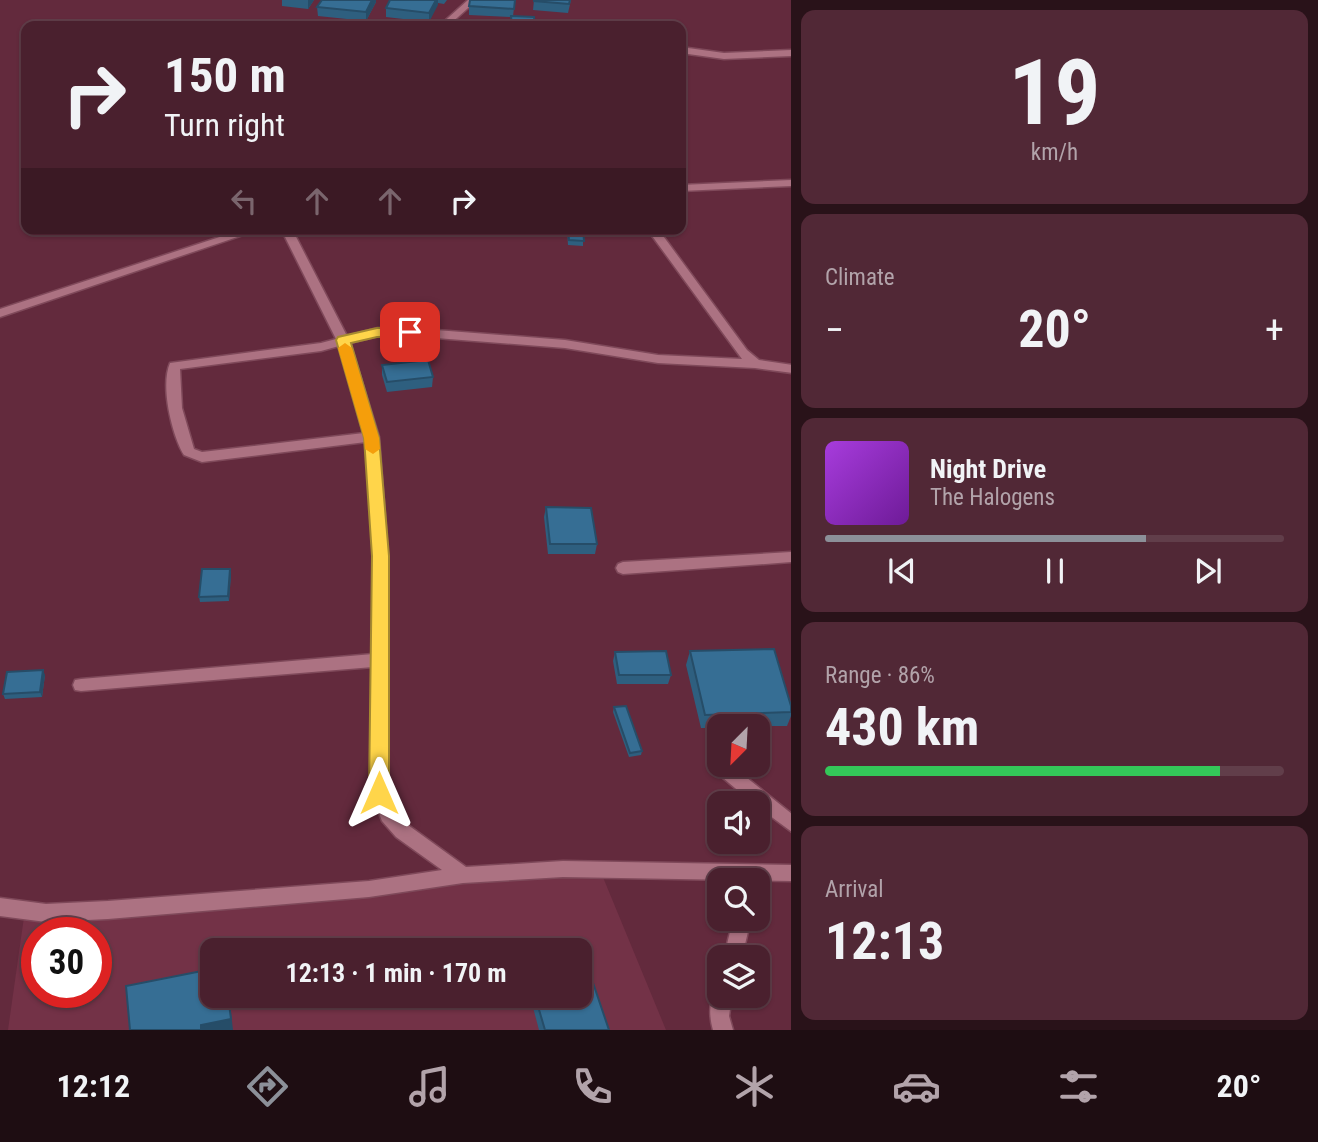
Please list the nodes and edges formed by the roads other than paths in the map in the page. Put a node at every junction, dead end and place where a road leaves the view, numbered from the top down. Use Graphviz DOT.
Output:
graph roads {
  1 [pos="473,0"];
  2 [pos="449,21"];
  3 [pos="686,51"];
  4 [pos="791,53"];
  5 [pos="791,183"];
  6 [pos="686,188"];
  7 [pos="238,235"];
  8 [pos="289,235"];
  9 [pos="656,235"];
  10 [pos="0,313"];
  11 [pos="343,340"];
  12 [pos="755,364"];
  13 [pos="791,369"];
  14 [pos="372,438"];
  15 [pos="791,557"];
  16 [pos="623,568"];
  17 [pos="381,660"];
  18 [pos="81,685"];
  19 [pos="734,777"];
  20 [pos="791,825"];
  21 [pos="791,873"];
  22 [pos="463,875"];
  23 [pos="707,875"];
  24 [pos="770,875"];
  25 [pos="0,907"];
  26 [pos="720,1008"];
  27 [pos="723,1030"];
  1 -- 2 [label="street"];
  3 -- 4 [label="street"];
  5 -- 6 [label="street"];
  7 -- 10 [label="street"];
  8 -- 11 [label="street"];
  9 -- 12 [label="street"];
  11 -- 12 [label="street"];
  11 -- 14 [label="street"];
  11 -- 14 [label="street"];
  12 -- 13 [label="street"];
  14 -- 17 [label="street"];
  15 -- 16 [label="street"];
  17 -- 18 [label="street"];
  17 -- 22 [label="street"];
  19 -- 20 [label="street"];
  21 -- 24 [label="street"];
  22 -- 23 [label="street"];
  22 -- 25 [label="street"];
  26 -- 27 [label="street"];
}
